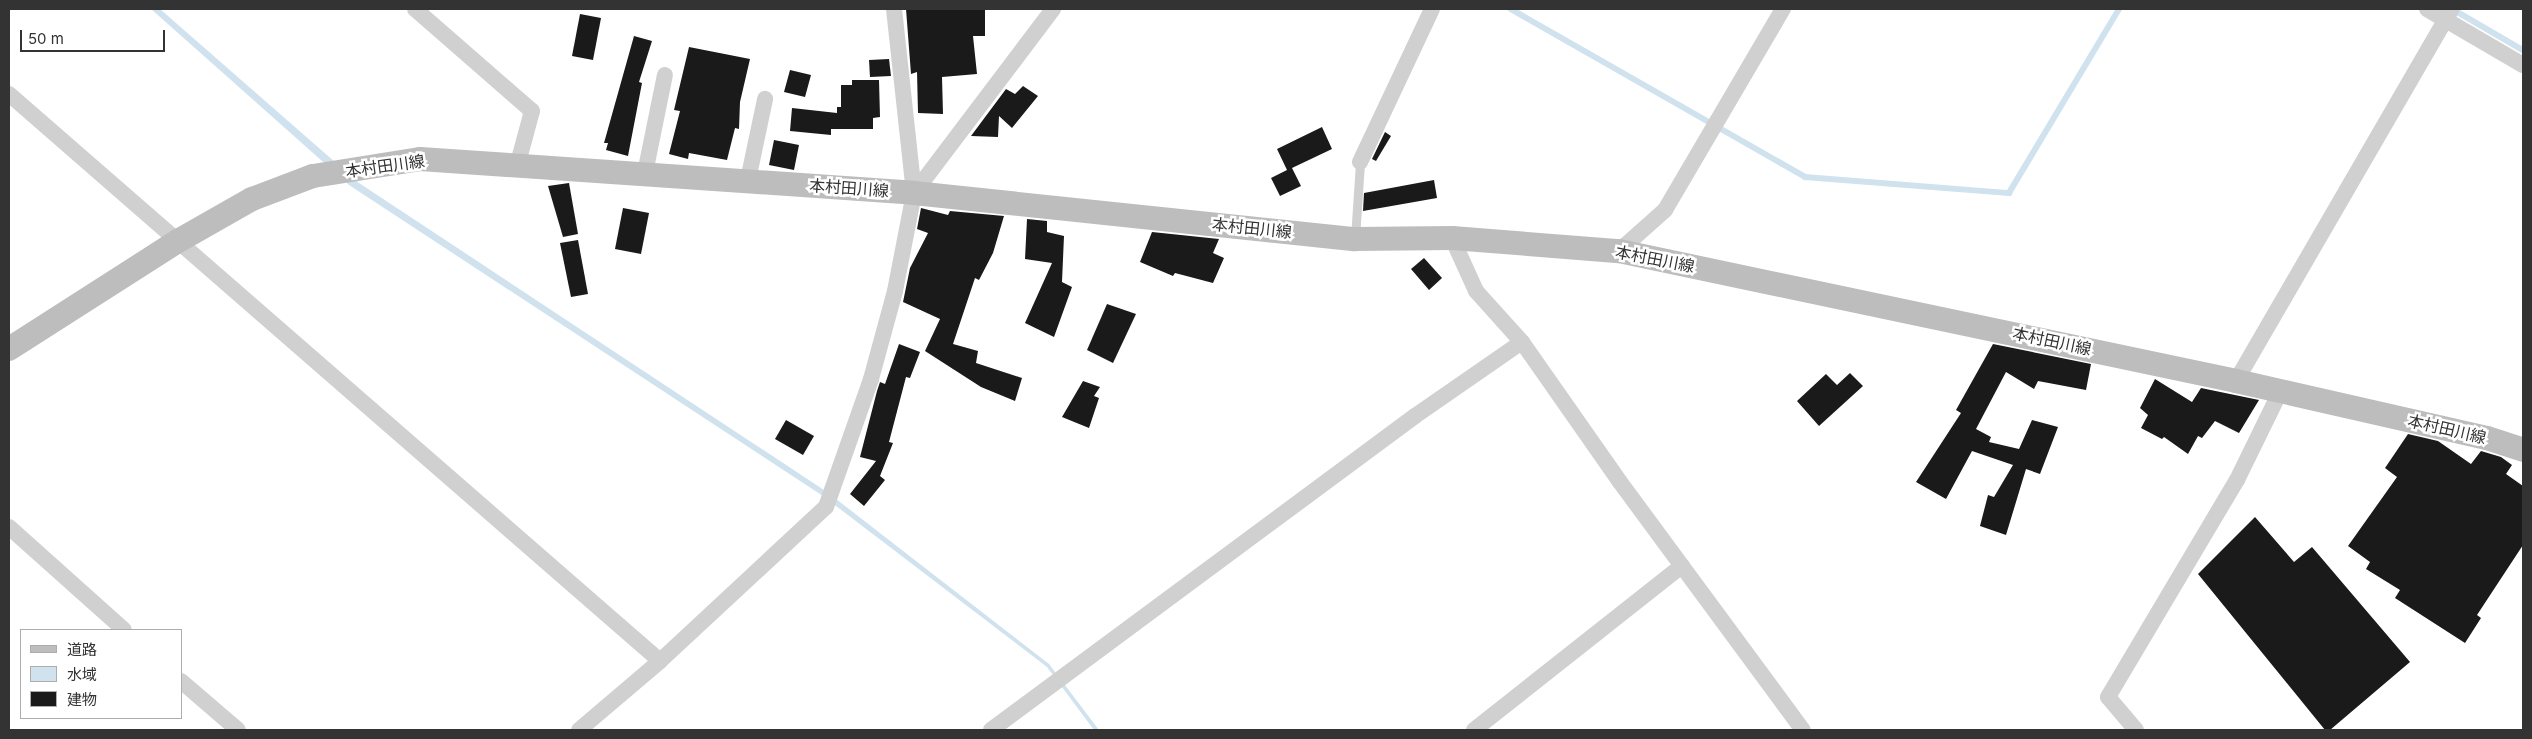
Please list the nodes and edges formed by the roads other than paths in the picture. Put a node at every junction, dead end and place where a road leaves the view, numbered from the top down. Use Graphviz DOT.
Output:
graph roads {
  1 [pos="415,9"];
  2 [pos="894,9"];
  3 [pos="1053,9"];
  4 [pos="1432,9"];
  5 [pos="1784,9"];
  6 [pos="2427,9"];
  7 [pos="2449,14"];
  8 [pos="2523,65"];
  9 [pos="665,75"];
  10 [pos="9,94"];
  11 [pos="765,99"];
  12 [pos="1360,162"];
  13 [pos="518,163"];
  14 [pos="645,172"];
  15 [pos="748,180"];
  16 [pos="914,192"];
  17 [pos="1452,238"];
  18 [pos="1355,239"];
  19 [pos="178,241"];
  20 [pos="1619,251"];
  21 [pos="1522,342"];
  22 [pos="9,349"];
  23 [pos="2236,381"];
  24 [pos="2280,392"];
  25 [pos="2523,450"];
  26 [pos="9,527"];
  27 [pos="1682,566"];
  28 [pos="123,629"];
  29 [pos="660,661"];
  30 [pos="182,682"];
  31 [pos="238,730"];
  32 [pos="579,730"];
  33 [pos="990,730"];
  34 [pos="1474,730"];
  35 [pos="1803,730"];
  36 [pos="2136,730"];
  1 -- 13 [label="street"];
  2 -- 16 [label="street"];
  3 -- 16 [label="street"];
  4 -- 12 [label="street"];
  5 -- 20 [label="street"];
  6 -- 7 [label="street"];
  7 -- 8 [label="street"];
  7 -- 23 [label="street"];
  9 -- 14 [label="street"];
  10 -- 19 [label="street"];
  11 -- 15 [label="street"];
  12 -- 18 [label="lane"];
  13 -- 14 [label="main road, 本村田川線"];
  13 -- 19 [label="main road, 本村田川線"];
  14 -- 15 [label="main road, 本村田川線"];
  15 -- 16 [label="main road, 本村田川線"];
  16 -- 18 [label="main road, 本村田川線"];
  16 -- 29 [label="street"];
  17 -- 18 [label="main road, 本村田川線"];
  17 -- 20 [label="main road, 本村田川線"];
  17 -- 21 [label="street"];
  19 -- 22 [label="main road, 本村田川線"];
  19 -- 29 [label="street"];
  20 -- 23 [label="main road, 本村田川線"];
  21 -- 27 [label="street"];
  21 -- 33 [label="street"];
  23 -- 24 [label="main road, 本村田川線"];
  24 -- 25 [label="main road, 本村田川線"];
  24 -- 36 [label="street"];
  26 -- 28 [label="street"];
  27 -- 34 [label="street"];
  27 -- 35 [label="street"];
  29 -- 32 [label="street"];
  30 -- 31 [label="street"];
}
